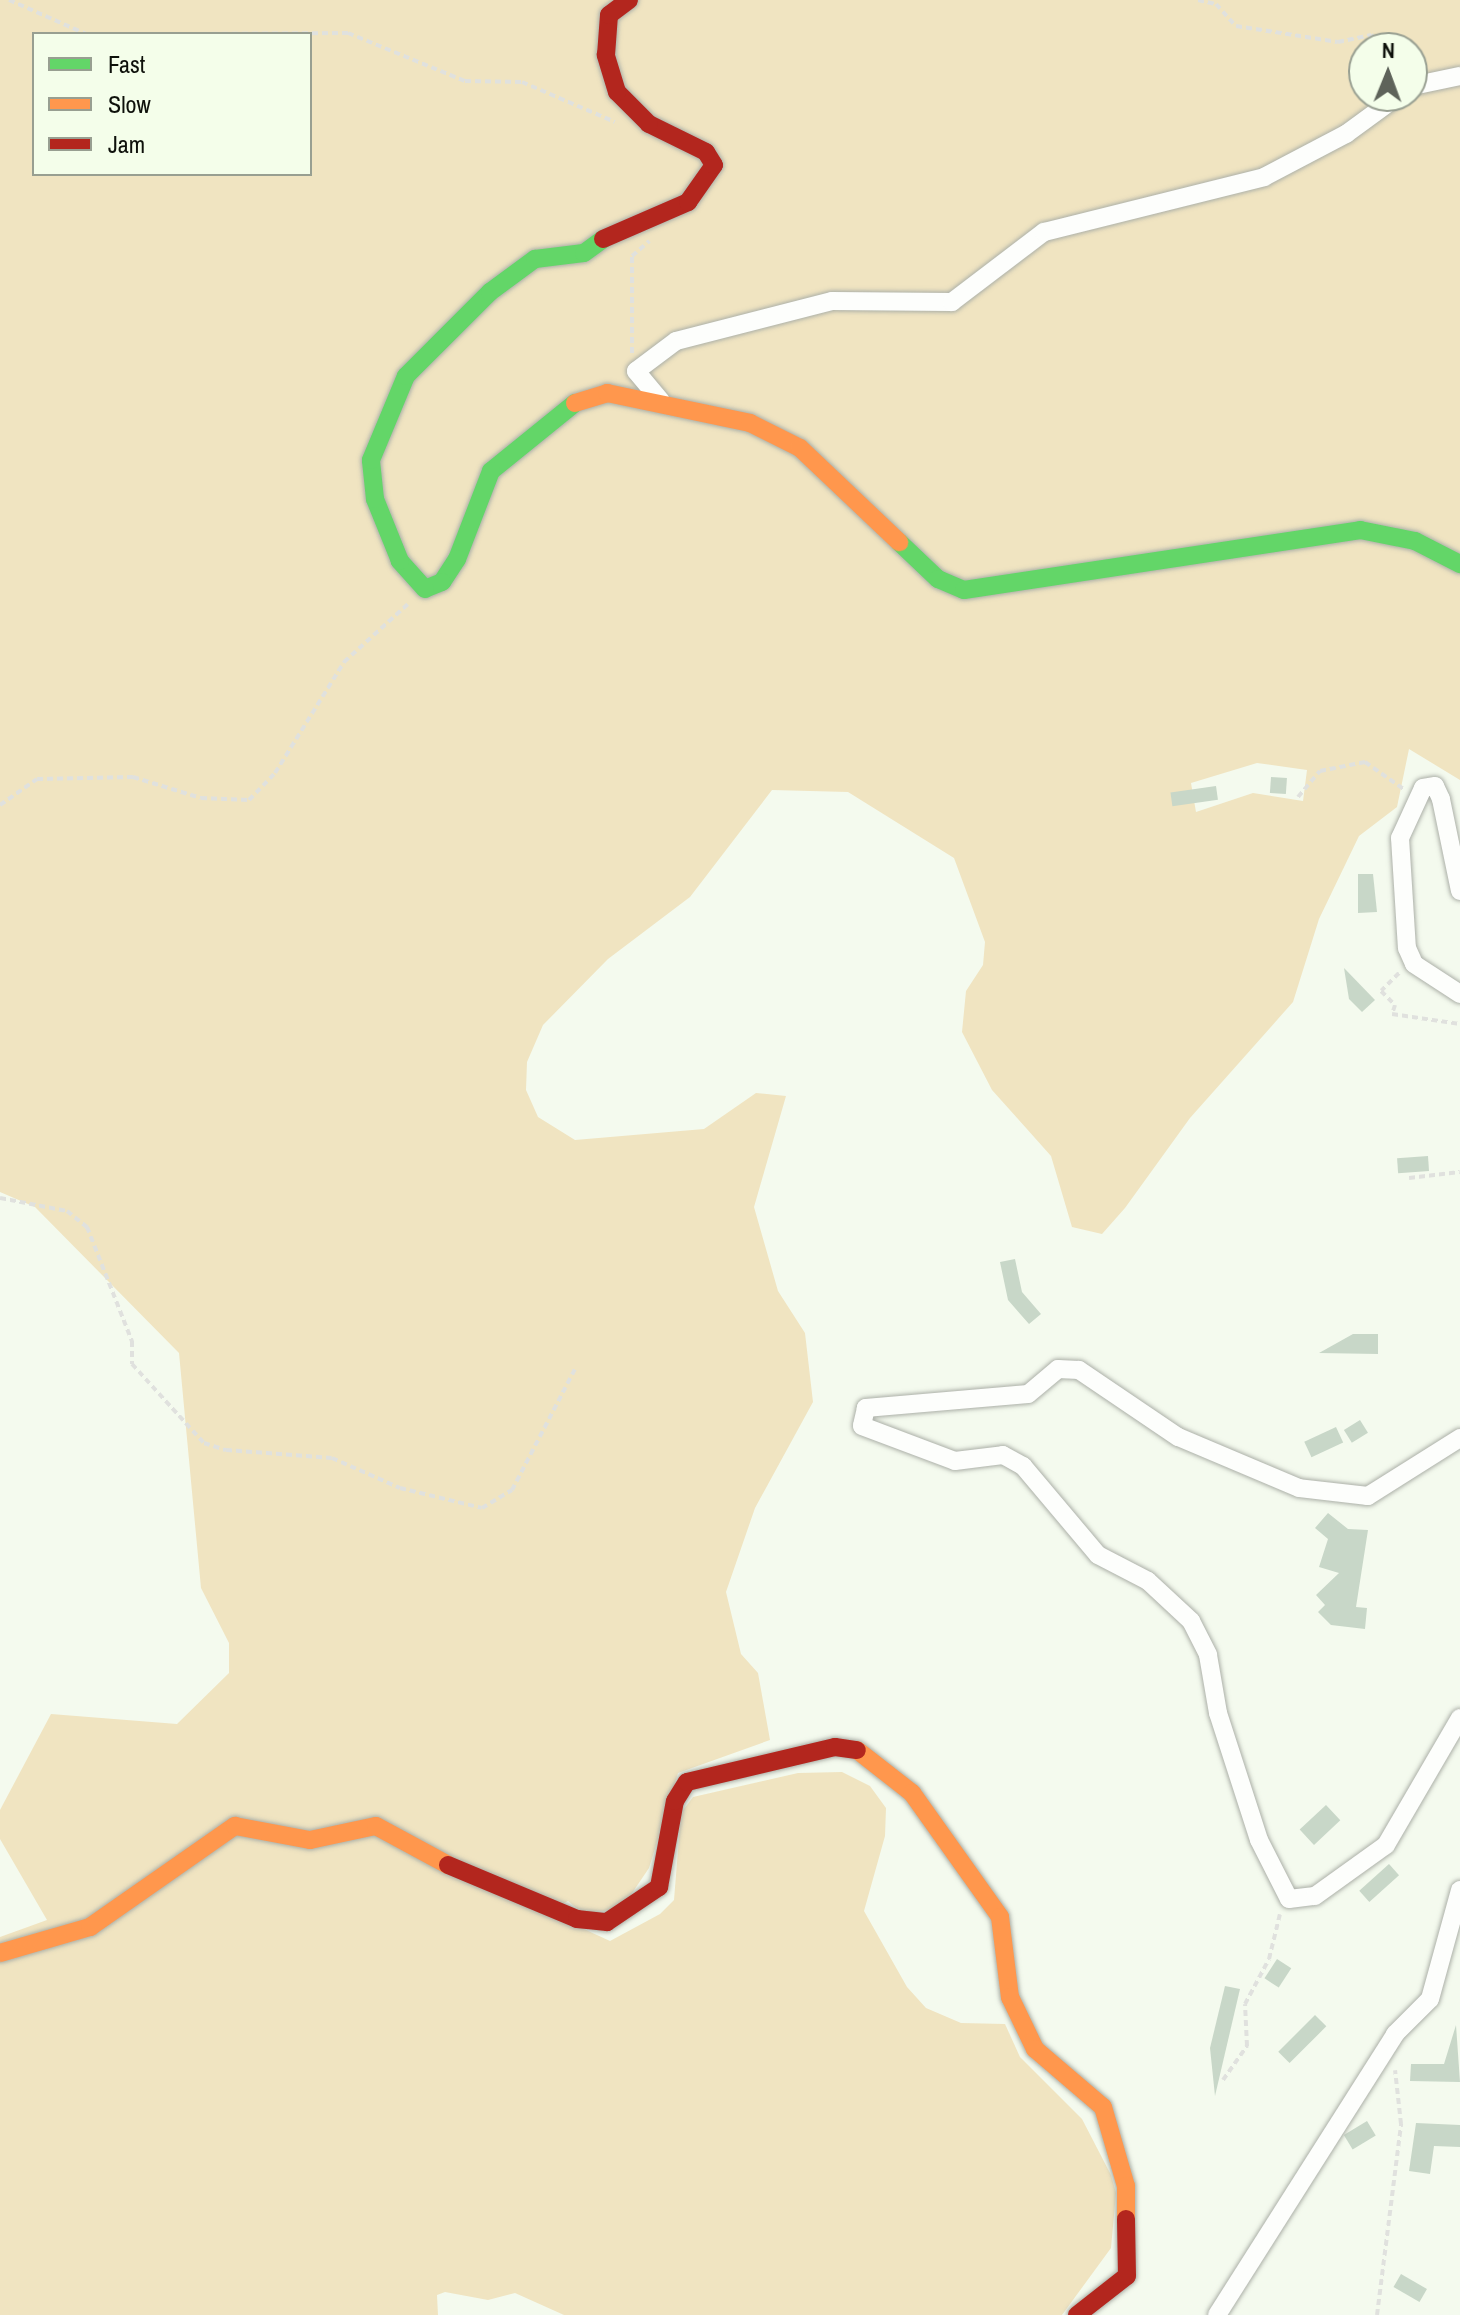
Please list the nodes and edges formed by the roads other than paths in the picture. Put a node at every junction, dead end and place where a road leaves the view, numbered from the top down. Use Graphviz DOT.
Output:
graph roads {
  1 [pos="629,0"];
  2 [pos="1460,76"];
  3 [pos="1428,83"];
  4 [pos="1376,112"];
  5 [pos="661,401"];
  6 [pos="1460,564"];
  7 [pos="1460,891"];
  8 [pos="1460,994"];
  9 [pos="1460,1438"];
  10 [pos="1460,1718"];
  11 [pos="1460,1890"];
  12 [pos="0,1953"];
  13 [pos="1077,2315"];
  14 [pos="1217,2315"];
  1 -- 5 [label="street"];
  2 -- 3 [label="street"];
  4 -- 5 [label="street"];
  5 -- 6 [label="street"];
  7 -- 8 [label="street"];
  9 -- 10 [label="street"];
  11 -- 14 [label="street"];
  12 -- 13 [label="street"];
}
